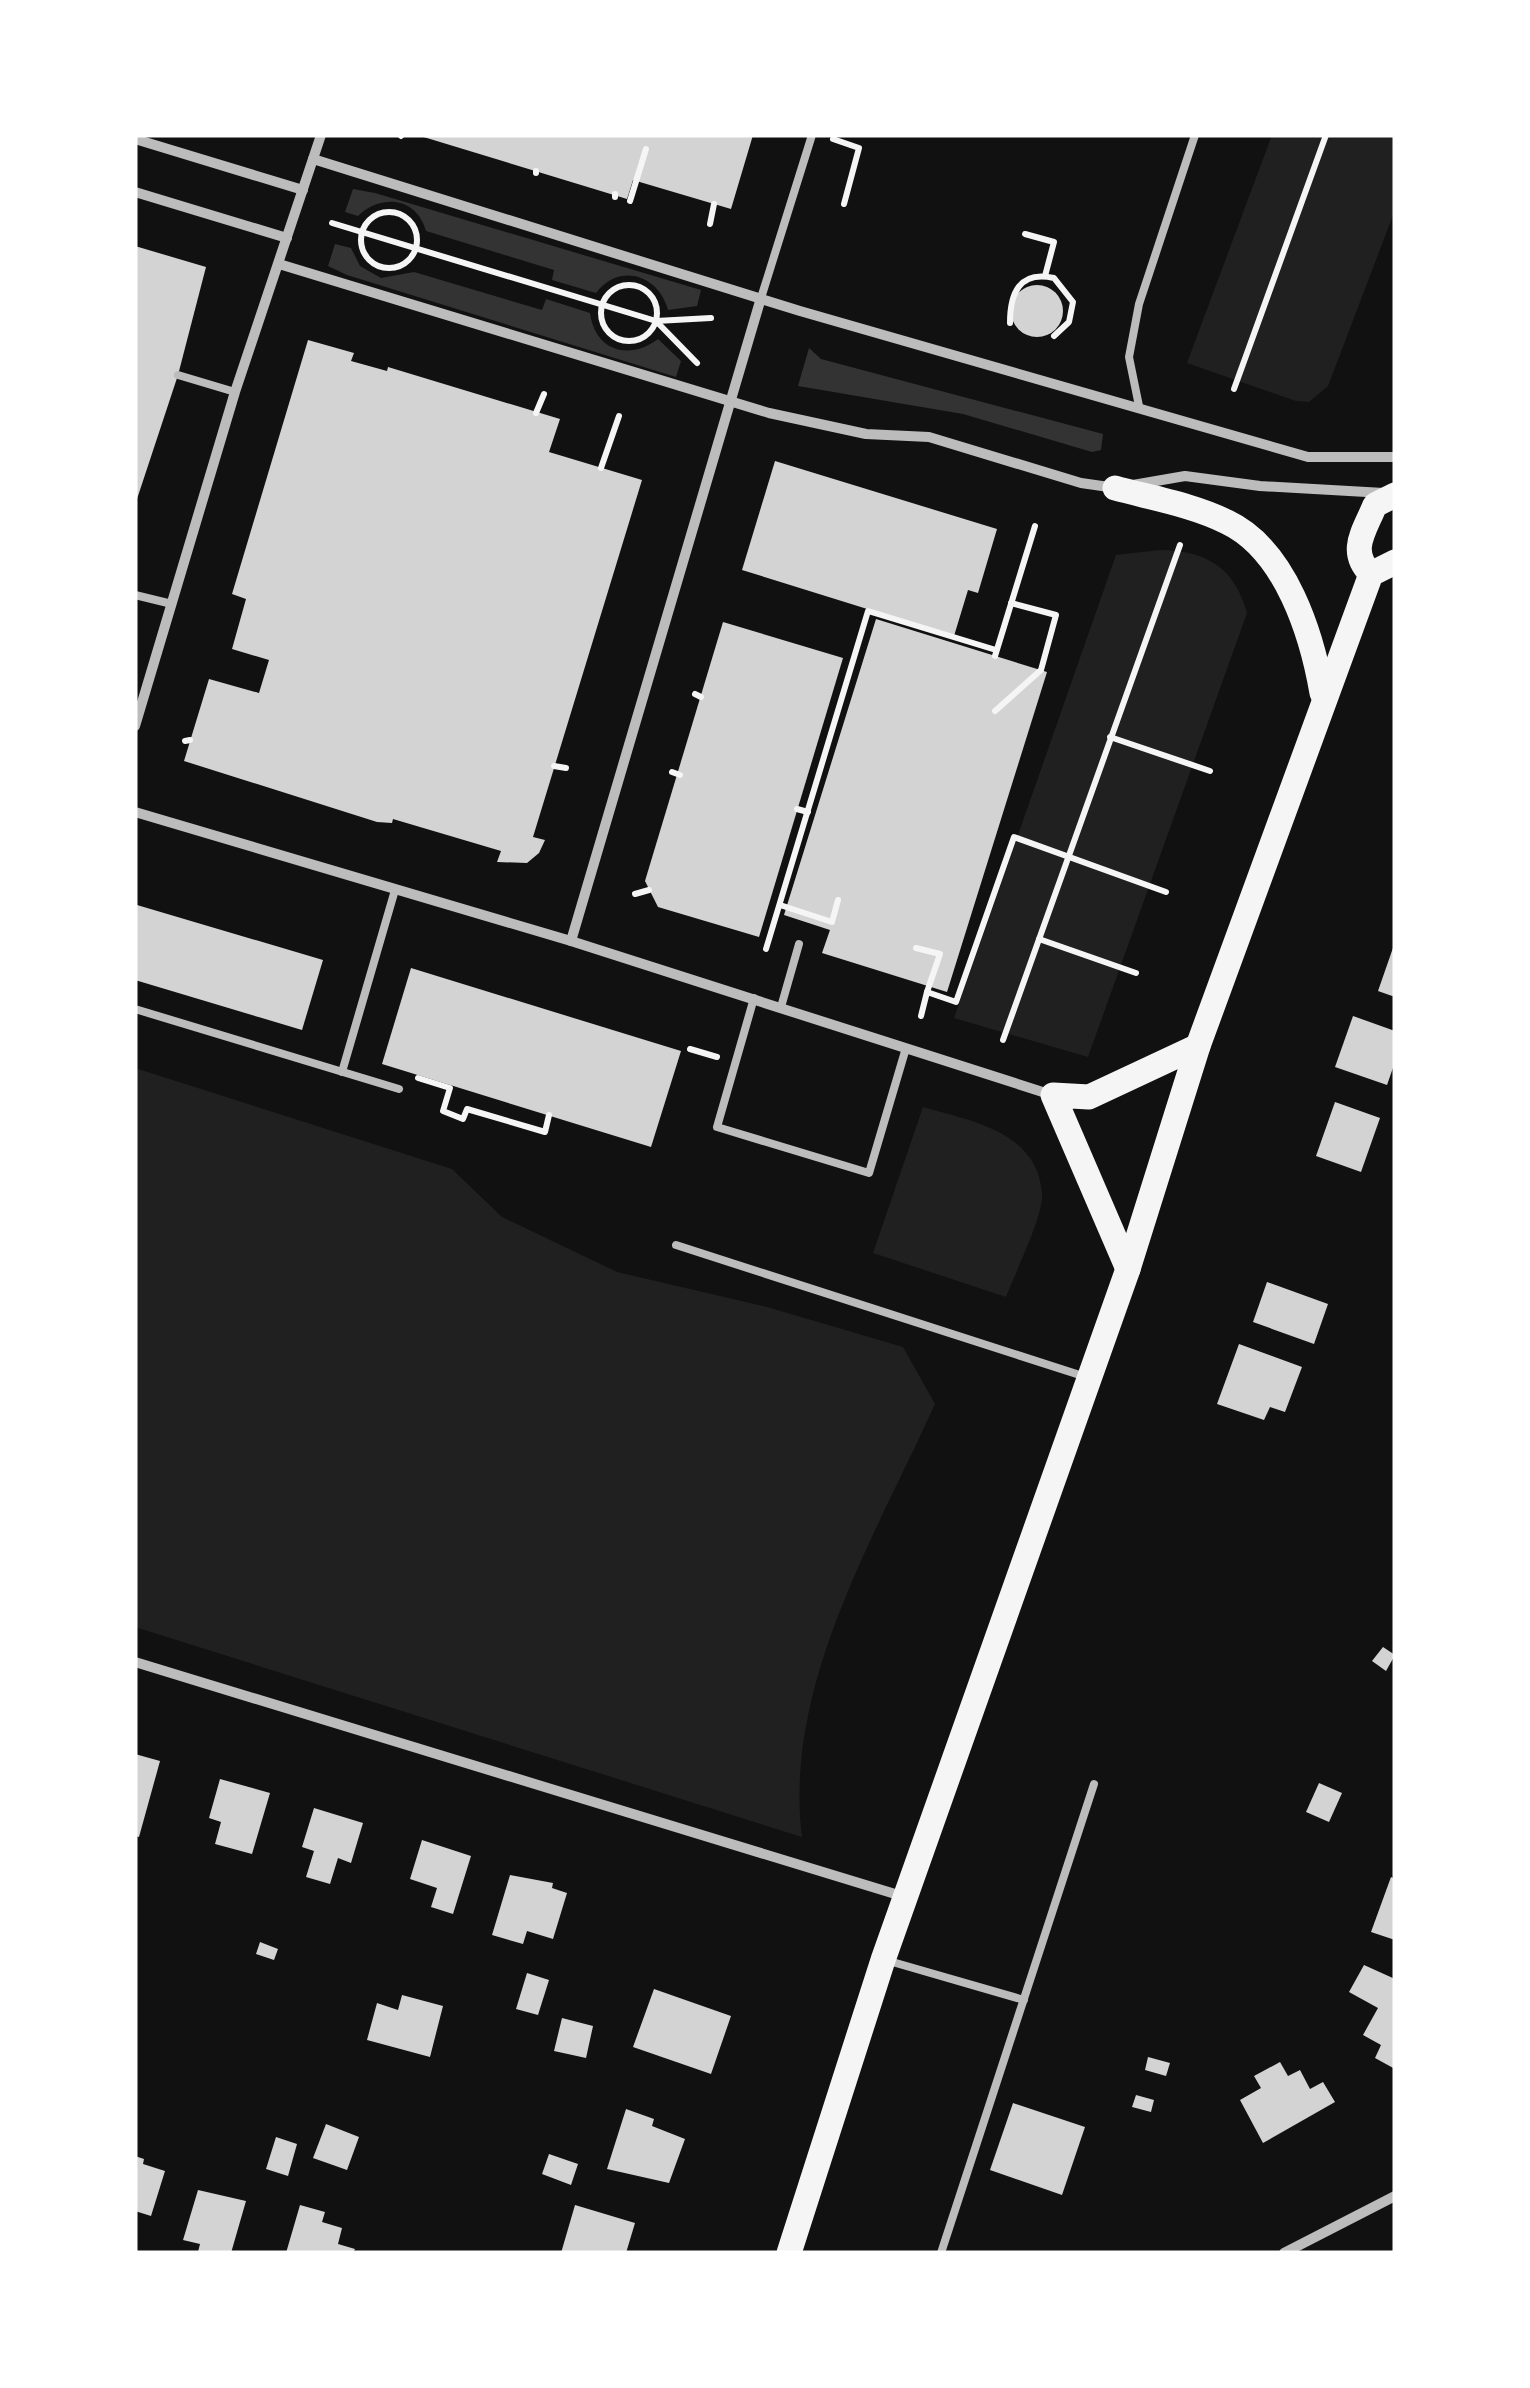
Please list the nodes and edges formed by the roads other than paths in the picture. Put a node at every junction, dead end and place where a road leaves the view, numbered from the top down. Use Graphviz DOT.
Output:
graph roads {
  1 [pos="321,135"];
  2 [pos="812,135"];
  3 [pos="1195,135"];
  4 [pos="135,139"];
  5 [pos="313,159"];
  6 [pos="302,190"];
  7 [pos="135,192"];
  8 [pos="287,238"];
  9 [pos="279,264"];
  10 [pos="761,298"];
  11 [pos="178,375"];
  12 [pos="235,392"];
  13 [pos="728,402"];
  14 [pos="1139,406"];
  15 [pos="1395,457"];
  16 [pos="1115,488"];
  17 [pos="1395,494"];
  18 [pos="1395,562"];
  19 [pos="1370,574"];
  20 [pos="135,595"];
  21 [pos="172,604"];
  22 [pos="1323,696"];
  23 [pos="135,726"];
  24 [pos="135,812"];
  25 [pos="395,890"];
  26 [pos="570,940"];
  27 [pos="800,944"];
  28 [pos="754,998"];
  29 [pos="781,1007"];
  30 [pos="135,1009"];
  31 [pos="1198,1046"];
  32 [pos="906,1048"];
  33 [pos="342,1072"];
  34 [pos="399,1089"];
  35 [pos="1052,1095"];
  36 [pos="676,1245"];
  37 [pos="1128,1269"];
  38 [pos="1090,1379"];
  39 [pos="135,1662"];
  40 [pos="1094,1784"];
  41 [pos="906,1898"];
  42 [pos="884,1960"];
  43 [pos="1024,2000"];
  44 [pos="1395,2196"];
  45 [pos="789,2253"];
  46 [pos="942,2253"];
  47 [pos="1284,2253"];
  1 -- 5 [label="street"];
  2 -- 10 [label="lane"];
  3 -- 14 [label="lane"];
  4 -- 6 [label="street"];
  5 -- 6 [label="street"];
  5 -- 10 [label="street"];
  6 -- 8 [label="street"];
  7 -- 8 [label="street"];
  8 -- 9 [label="street"];
  9 -- 12 [label="street"];
  9 -- 13 [label="street"];
  10 -- 13 [label="street"];
  10 -- 14 [label="street"];
  11 -- 12 [label="lane"];
  12 -- 21 [label="street"];
  13 -- 16 [label="street"];
  13 -- 26 [label="street"];
  14 -- 15 [label="street"];
  16 -- 17 [label="street"];
  16 -- 22 [label="main road"];
  17 -- 19 [label="main road"];
  18 -- 19 [label="main road"];
  19 -- 22 [label="main road"];
  20 -- 21 [label="lane"];
  21 -- 23 [label="street"];
  22 -- 31 [label="main road"];
  24 -- 25 [label="street"];
  25 -- 26 [label="street"];
  25 -- 33 [label="lane"];
  26 -- 28 [label="street"];
  27 -- 29 [label="lane"];
  28 -- 29 [label="street"];
  28 -- 32 [label="lane"];
  29 -- 32 [label="street"];
  30 -- 33 [label="lane"];
  31 -- 35 [label="main road"];
  31 -- 37 [label="main road"];
  32 -- 35 [label="street"];
  33 -- 34 [label="lane"];
  35 -- 37 [label="main road"];
  36 -- 38 [label="lane"];
  37 -- 38 [label="main road"];
  38 -- 41 [label="main road"];
  39 -- 41 [label="street"];
  40 -- 43 [label="lane"];
  41 -- 42 [label="main road"];
  42 -- 43 [label="lane"];
  42 -- 45 [label="main road"];
  43 -- 46 [label="lane"];
  44 -- 47 [label="street"];
}
